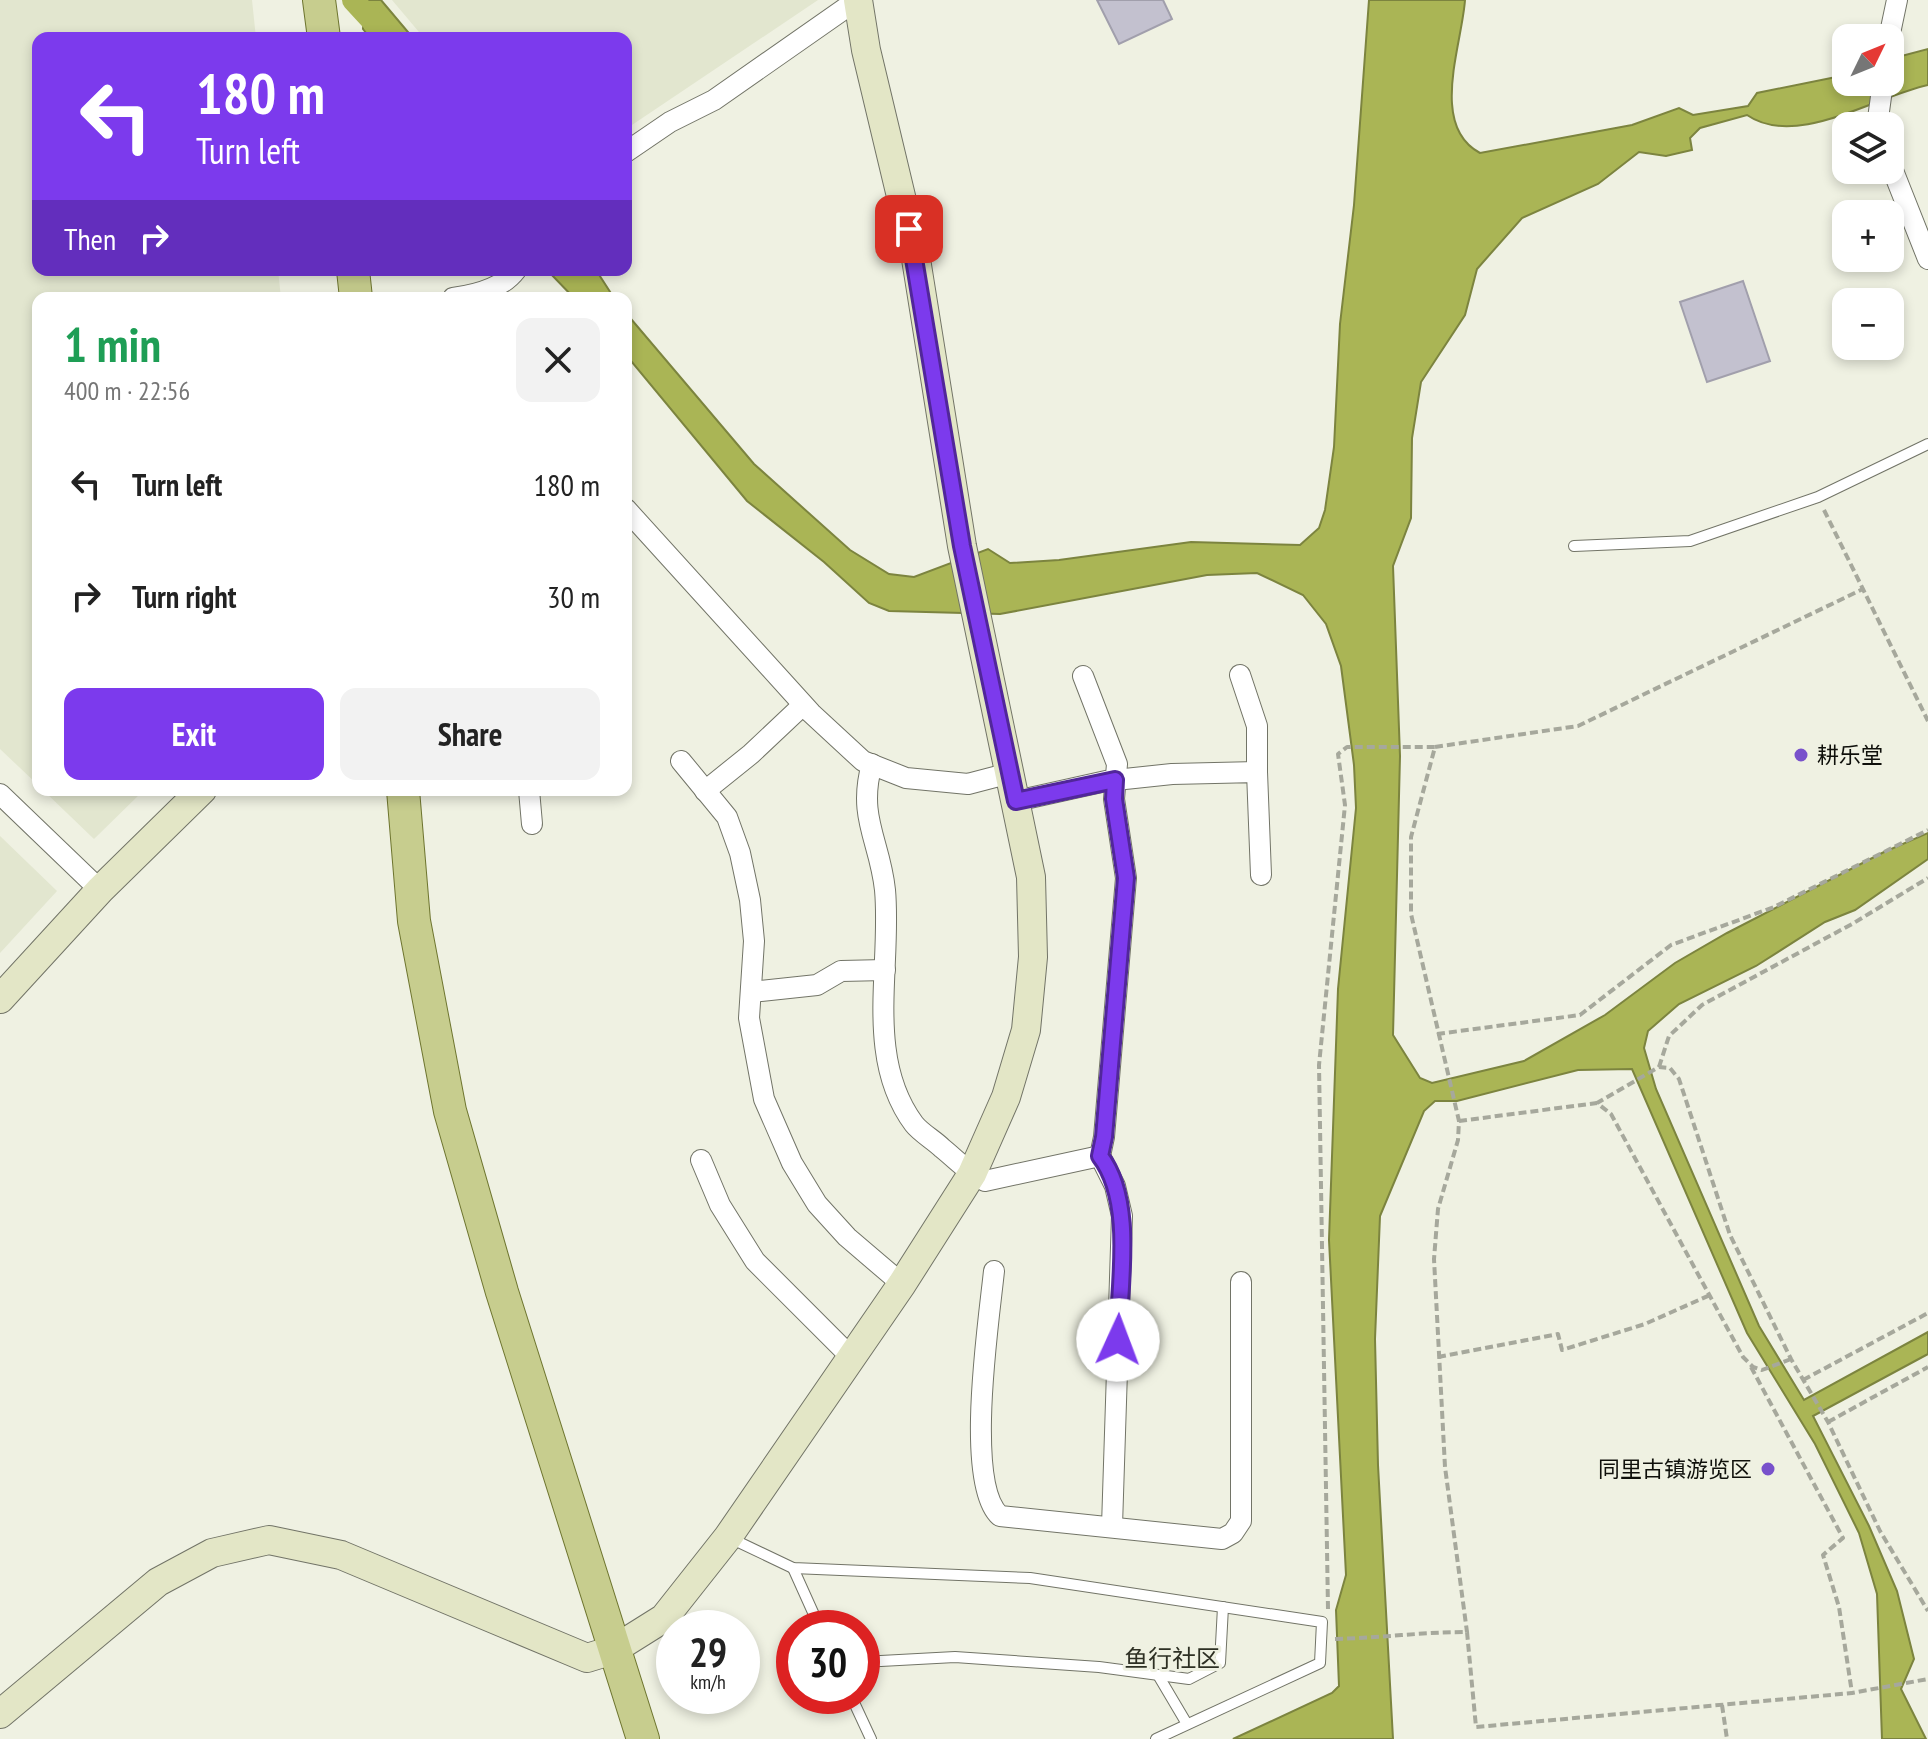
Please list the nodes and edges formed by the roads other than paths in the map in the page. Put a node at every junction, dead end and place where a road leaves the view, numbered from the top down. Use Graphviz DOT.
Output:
graph roads {
  1 [pos="857,0"];
  2 [pos="1897,0"];
  3 [pos="320,1"];
  4 [pos="1892,24"];
  5 [pos="323,32"];
  6 [pos="632,148"];
  7 [pos="1898,184"];
  8 [pos="1928,259"];
  9 [pos="511,276"];
  10 [pos="481,292"];
  11 [pos="1928,444"];
  12 [pos="632,516"];
  13 [pos="1574,546"];
  14 [pos="1240,675"];
  15 [pos="1083,676"];
  16 [pos="803,705"];
  17 [pos="681,761"];
  18 [pos="872,764"];
  19 [pos="1257,772"];
  20 [pos="1010,773"];
  21 [pos="1115,780"];
  22 [pos="705,791"];
  23 [pos="0,794"];
  24 [pos="196,796"];
  25 [pos="404,796"];
  26 [pos="530,796"];
  27 [pos="1016,801"];
  28 [pos="532,824"];
  29 [pos="1261,875"];
  30 [pos="100,890"];
  31 [pos="885,970"];
  32 [pos="751,992"];
  33 [pos="0,999"];
  34 [pos="1100,1156"];
  35 [pos="701,1160"];
  36 [pos="972,1174"];
  37 [pos="994,1271"];
  38 [pos="1241,1282"];
  39 [pos="902,1284"];
  40 [pos="850,1356"];
  41 [pos="1112,1526"];
  42 [pos="728,1537"];
  43 [pos="793,1568"];
  44 [pos="1223,1607"];
  45 [pos="812,1610"];
  46 [pos="613,1650"];
  47 [pos="880,1661"];
  48 [pos="1158,1675"];
  49 [pos="0,1714"];
  50 [pos="859,1714"];
  51 [pos="1187,1724"];
  52 [pos="643,1739"];
  53 [pos="871,1739"];
  54 [pos="1156,1739"];
  1 -- 6 [label="street"];
  1 -- 20 [label="street"];
  2 -- 4 [label="street"];
  3 -- 5 [label="main road"];
  7 -- 8 [label="street"];
  9 -- 10 [label="street"];
  11 -- 13 [label="lane"];
  12 -- 16 [label="street"];
  14 -- 19 [label="street"];
  15 -- 21 [label="street"];
  16 -- 18 [label="street"];
  16 -- 22 [label="street"];
  17 -- 22 [label="street"];
  18 -- 20 [label="street"];
  18 -- 31 [label="street"];
  19 -- 21 [label="street"];
  19 -- 29 [label="street"];
  20 -- 27 [label="street"];
  21 -- 27 [label="street"];
  21 -- 34 [label="street"];
  22 -- 32 [label="street"];
  23 -- 30 [label="street"];
  24 -- 30 [label="street"];
  25 -- 46 [label="main road"];
  26 -- 28 [label="street"];
  27 -- 36 [label="street"];
  30 -- 33 [label="street"];
  31 -- 32 [label="street"];
  31 -- 36 [label="street"];
  32 -- 39 [label="street"];
  34 -- 36 [label="street"];
  34 -- 41 [label="street"];
  35 -- 40 [label="street"];
  36 -- 39 [label="street"];
  37 -- 41 [label="street"];
  38 -- 41 [label="street"];
  39 -- 40 [label="street"];
  40 -- 42 [label="street"];
  42 -- 43 [label="lane"];
  42 -- 46 [label="street"];
  43 -- 44 [label="lane"];
  43 -- 45 [label="lane"];
  44 -- 48 [label="lane"];
  44 -- 51 [label="lane"];
  46 -- 49 [label="street"];
  46 -- 52 [label="main road"];
  47 -- 48 [label="lane"];
  48 -- 51 [label="lane"];
  50 -- 53 [label="lane"];
  51 -- 54 [label="lane"];
}
